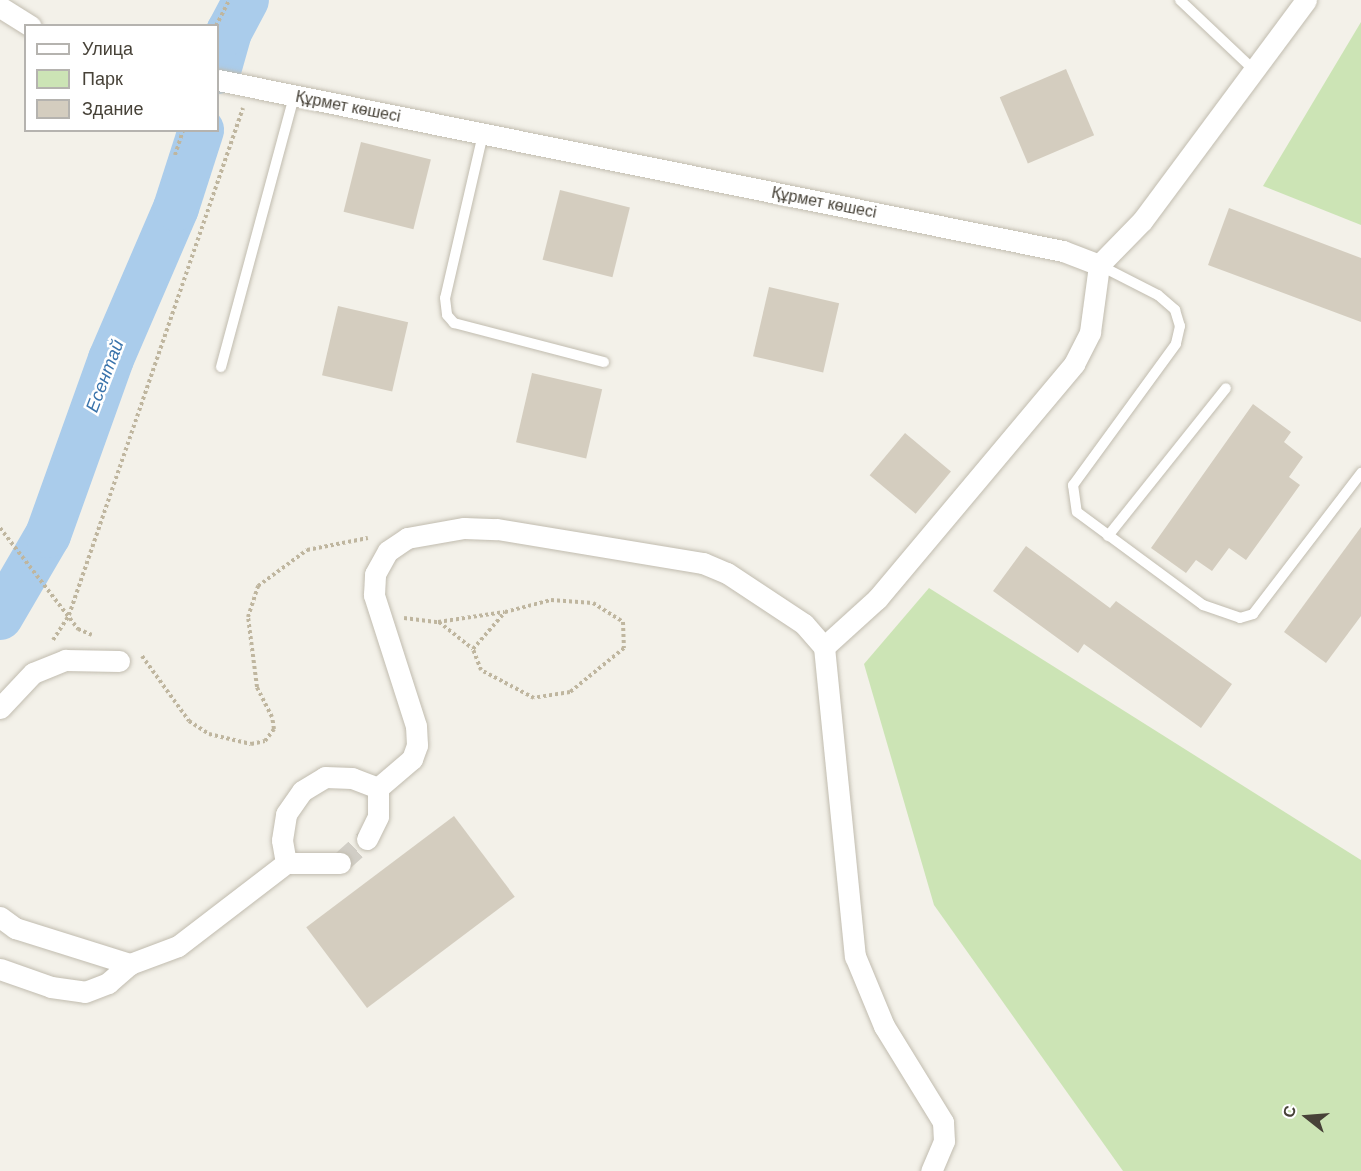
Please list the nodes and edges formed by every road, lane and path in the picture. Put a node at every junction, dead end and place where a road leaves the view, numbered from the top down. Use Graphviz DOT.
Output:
graph roads {
  1 [pos="229,0"];
  2 [pos="1180,0"];
  3 [pos="1306,0"];
  4 [pos="0,7"];
  5 [pos="28,24"];
  6 [pos="216,24"];
  7 [pos="1254,70"];
  8 [pos="219,81"];
  9 [pos="250,87"];
  10 [pos="294,96"];
  11 [pos="182,132"];
  12 [pos="483,134"];
  13 [pos="175,155"];
  14 [pos="1099,265"];
  15 [pos="604,362"];
  16 [pos="221,367"];
  17 [pos="1226,388"];
  18 [pos="1361,473"];
  19 [pos="0,528"];
  20 [pos="374,536"];
  21 [pos="1108,536"];
  22 [pos="505,612"];
  23 [pos="69,615"];
  24 [pos="380,616"];
  25 [pos="438,622"];
  26 [pos="96,636"];
  27 [pos="824,647"];
  28 [pos="473,649"];
  29 [pos="127,656"];
  30 [pos="33,673"];
  31 [pos="0,708"];
  32 [pos="378,788"];
  33 [pos="367,838"];
  34 [pos="286,863"];
  35 [pos="340,863"];
  36 [pos="0,917"];
  37 [pos="130,964"];
  38 [pos="0,969"];
  39 [pos="931,1171"];
  1 -- 6 [label="path"];
  2 -- 7 [label="lane"];
  3 -- 7 [label="street"];
  4 -- 5 [label="street"];
  7 -- 14 [label="street"];
  8 -- 9 [label="street, Құрмет көшесі"];
  9 -- 10 [label="street, Құрмет көшесі"];
  9 -- 23 [label="path"];
  10 -- 12 [label="street, Құрмет көшесі"];
  10 -- 16 [label="lane"];
  11 -- 13 [label="path"];
  12 -- 14 [label="street, Құрмет көшесі"];
  12 -- 15 [label="lane"];
  14 -- 21 [label="lane"];
  14 -- 27 [label="street"];
  17 -- 21 [label="lane"];
  18 -- 21 [label="lane"];
  19 -- 23 [label="path"];
  20 -- 29 [label="path"];
  22 -- 25 [label="path"];
  22 -- 28 [label="path"];
  22 -- 28 [label="path"];
  23 -- 26 [label="path"];
  23 -- 30 [label="path"];
  24 -- 25 [label="path"];
  24 -- 27 [label="street"];
  24 -- 32 [label="street"];
  25 -- 28 [label="path"];
  27 -- 39 [label="street"];
  29 -- 30 [label="street"];
  30 -- 31 [label="street"];
  32 -- 33 [label="street"];
  32 -- 34 [label="street"];
  34 -- 35 [label="street"];
  34 -- 37 [label="street"];
  36 -- 37 [label="street"];
  37 -- 38 [label="street"];
}
